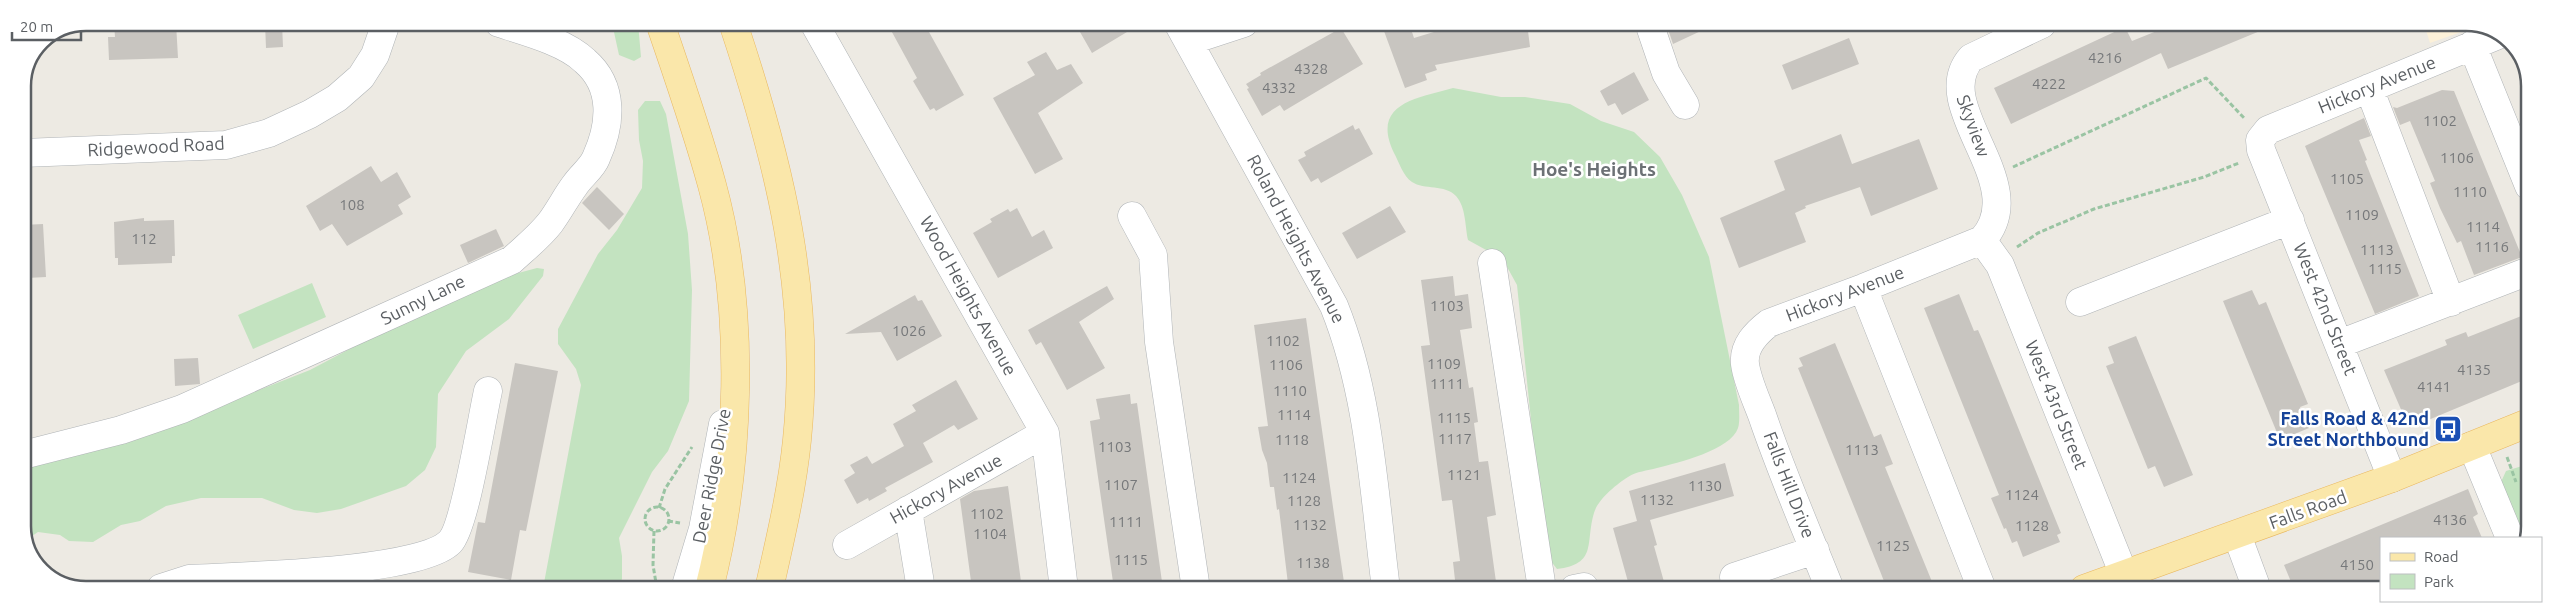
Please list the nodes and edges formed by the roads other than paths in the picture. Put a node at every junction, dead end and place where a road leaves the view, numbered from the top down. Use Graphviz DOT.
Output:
graph roads {
  1 [pos="383,31"];
  2 [pos="520,31"];
  3 [pos="663,31"];
  4 [pos="735,31"];
  5 [pos="819,31"];
  6 [pos="1652,31"];
  7 [pos="2027,31"];
  8 [pos="1184,32"];
  9 [pos="2491,38"];
  10 [pos="2472,46"];
  11 [pos="2368,88"];
  12 [pos="1685,105"];
  13 [pos="2257,138"];
  14 [pos="31,153"];
  15 [pos="2521,166"];
  16 [pos="1132,216"];
  17 [pos="2290,220"];
  18 [pos="1982,240"];
  19 [pos="1492,263"];
  20 [pos="2521,274"];
  21 [pos="1862,288"];
  22 [pos="2080,302"];
  23 [pos="2451,302"];
  24 [pos="2339,344"];
  25 [pos="734,361"];
  26 [pos="1750,380"];
  27 [pos="488,391"];
  28 [pos="2519,431"];
  29 [pos="1045,433"];
  30 [pos="2472,446"];
  31 [pos="31,453"];
  32 [pos="2392,478"];
  33 [pos="908,510"];
  34 [pos="2238,535"];
  35 [pos="2510,537"];
  36 [pos="847,545"];
  37 [pos="1815,550"];
  38 [pos="2124,574"];
  39 [pos="1734,577"];
  40 [pos="184,581"];
  41 [pos="687,581"];
  42 [pos="711,581"];
  43 [pos="771,581"];
  44 [pos="920,581"];
  45 [pos="1063,581"];
  46 [pos="1195,581"];
  47 [pos="1385,581"];
  48 [pos="1541,581"];
  49 [pos="1827,581"];
  50 [pos="1979,581"];
  51 [pos="2105,581"];
  52 [pos="2254,581"];
  1 -- 14 [label="street, Ridgewood Road"];
  2 -- 31 [label="street, Sunny Lane"];
  3 -- 25 [label="main road"];
  4 -- 43 [label="main road"];
  5 -- 29 [label="street, Wood Heights Avenue"];
  6 -- 12 [label="street"];
  7 -- 18 [label="street, Skyview"];
  8 -- 47 [label="street, Roland Heights Avenue"];
  9 -- 10 [label="street, Hickory Avenue"];
  10 -- 11 [label="street, Hickory Avenue"];
  10 -- 15 [label="street"];
  11 -- 13 [label="street, Hickory Avenue"];
  11 -- 23 [label="street"];
  13 -- 17 [label="street, West 42nd Street"];
  16 -- 46 [label="street"];
  17 -- 22 [label="street"];
  17 -- 24 [label="street, West 42nd Street"];
  18 -- 21 [label="street, Hickory Avenue"];
  18 -- 38 [label="street, West 43rd Street"];
  19 -- 48 [label="street"];
  20 -- 23 [label="street"];
  21 -- 26 [label="street, Hickory Avenue"];
  21 -- 50 [label="street"];
  23 -- 24 [label="street"];
  24 -- 32 [label="street, West 42nd Street"];
  25 -- 41 [label="street, Deer Ridge Drive"];
  25 -- 42 [label="main road"];
  26 -- 37 [label="street, Falls Hill Drive"];
  27 -- 40 [label="street"];
  28 -- 30 [label="main road, Falls Road"];
  29 -- 33 [label="street, Hickory Avenue"];
  29 -- 45 [label="street, Wood Heights Avenue"];
  30 -- 32 [label="main road, Falls Road"];
  30 -- 35 [label="street"];
  32 -- 34 [label="main road, Falls Road"];
  33 -- 36 [label="street, Hickory Avenue"];
  33 -- 44 [label="street"];
  34 -- 38 [label="main road, Falls Road"];
  34 -- 52 [label="street"];
  37 -- 39 [label="street"];
  37 -- 49 [label="street, Falls Hill Drive"];
  38 -- 51 [label="main road, Falls Road"];
}
